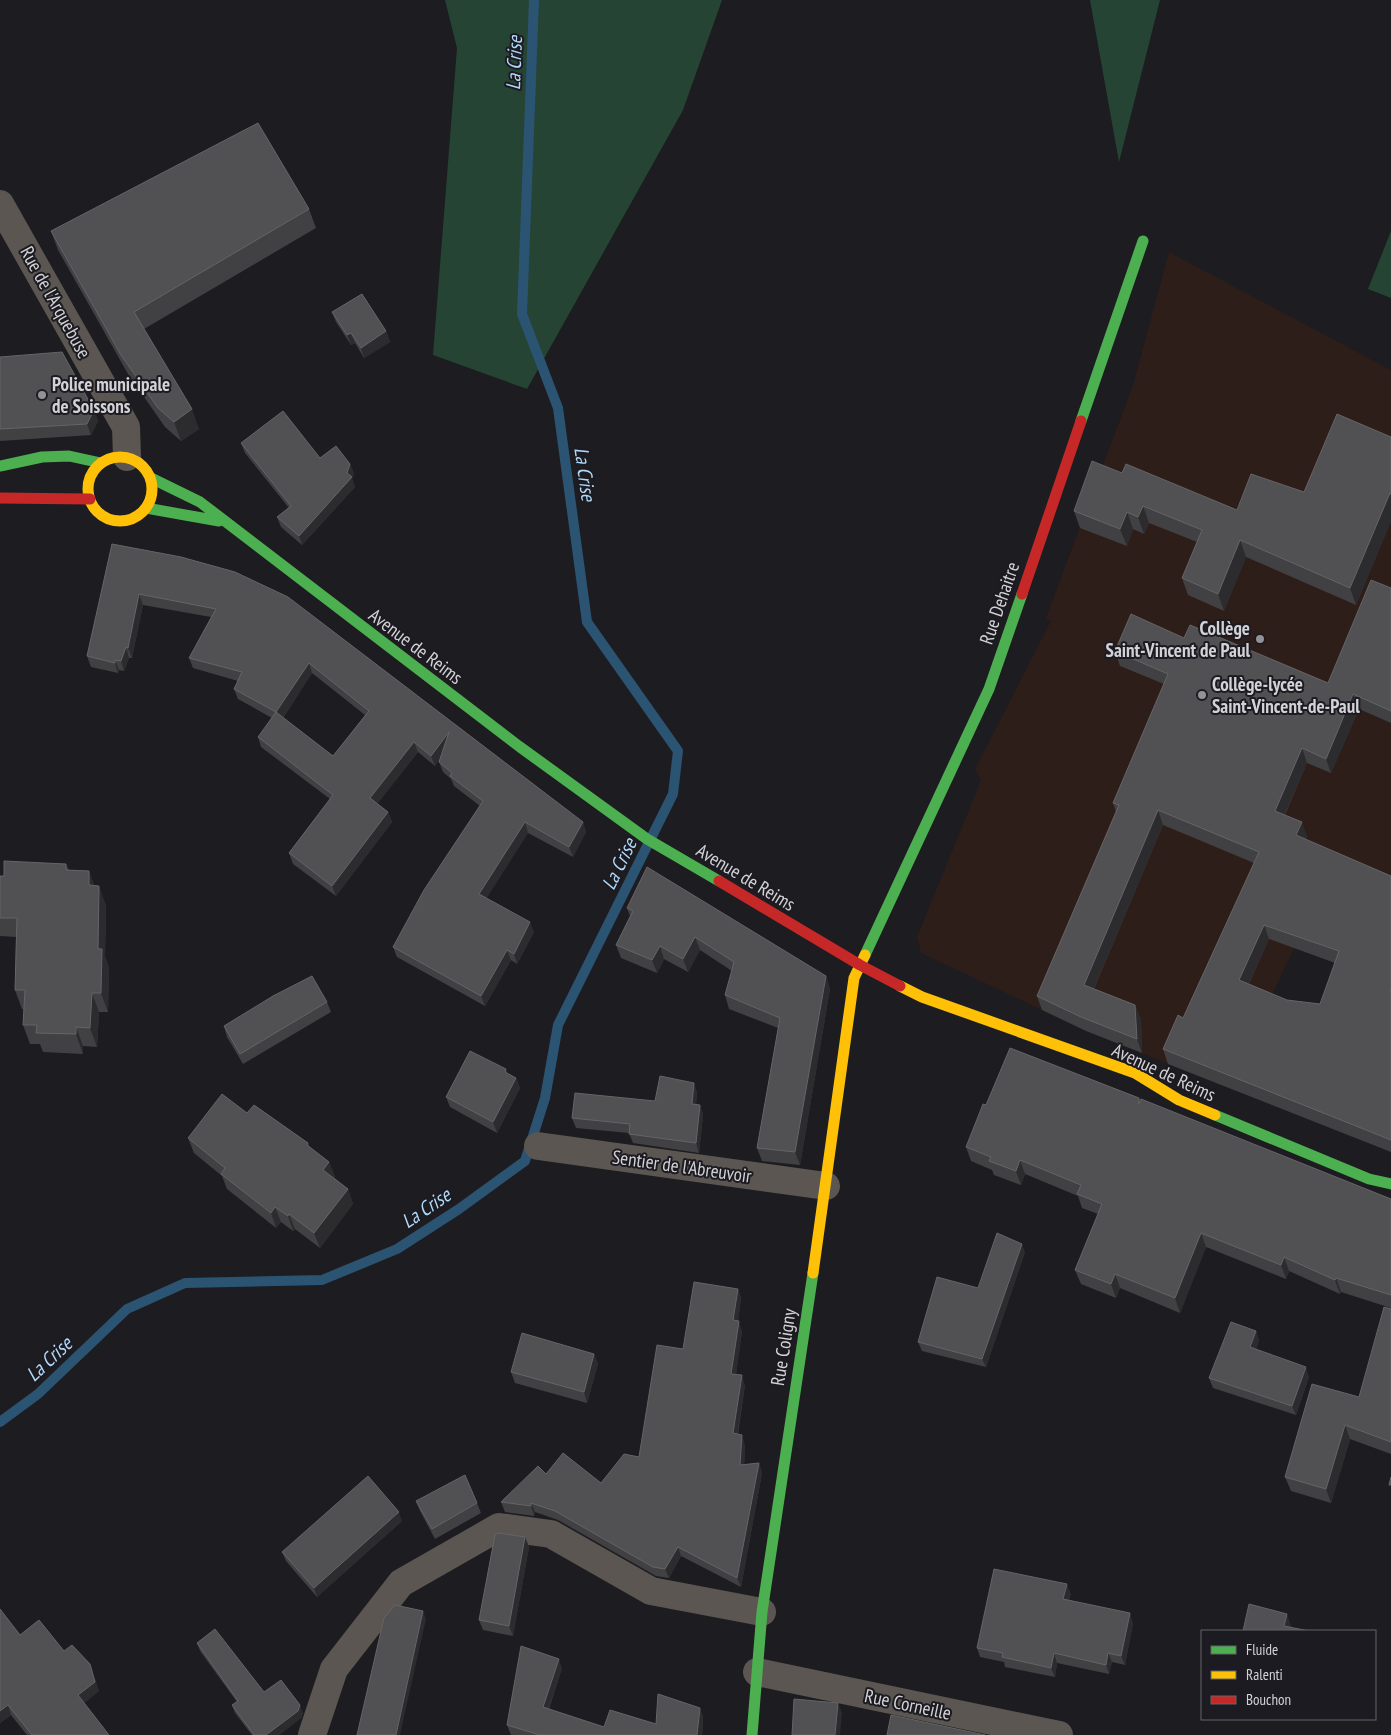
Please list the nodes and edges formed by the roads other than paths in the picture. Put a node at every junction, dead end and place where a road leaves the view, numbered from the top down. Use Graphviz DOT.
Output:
graph roads {
  1 [pos="0,204"];
  2 [pos="1143,241"];
  3 [pos="114,460"];
  4 [pos="0,466"];
  5 [pos="151,478"];
  6 [pos="0,498"];
  7 [pos="90,499"];
  8 [pos="146,508"];
  9 [pos="223,521"];
  10 [pos="860,965"];
  11 [pos="538,1146"];
  12 [pos="1391,1184"];
  13 [pos="826,1186"];
  14 [pos="762,1612"];
  15 [pos="757,1672"];
  16 [pos="312,1735"];
  17 [pos="752,1735"];
  18 [pos="1059,1735"];
  1 -- 3 [label="street, Rue de l'Arquebuse"];
  2 -- 10 [label="main road, Rue Dehaitre"];
  3 -- 4 [label="main road"];
  3 -- 5 [label="main road"];
  3 -- 7 [label="main road"];
  5 -- 8 [label="main road"];
  5 -- 9 [label="main road, Avenue de Reims"];
  6 -- 7 [label="main road"];
  7 -- 8 [label="main road"];
  8 -- 9 [label="main road"];
  9 -- 10 [label="main road, Avenue de Reims"];
  10 -- 12 [label="main road, Avenue de Reims"];
  10 -- 13 [label="main road, Rue Coligny"];
  11 -- 13 [label="street, Sentier de l'Abreuvoir"];
  13 -- 14 [label="main road, Rue Coligny"];
  14 -- 15 [label="main road, Rue Coligny"];
  14 -- 16 [label="street"];
  15 -- 17 [label="main road, Rue Coligny"];
  15 -- 18 [label="street, Rue Corneille"];
}
